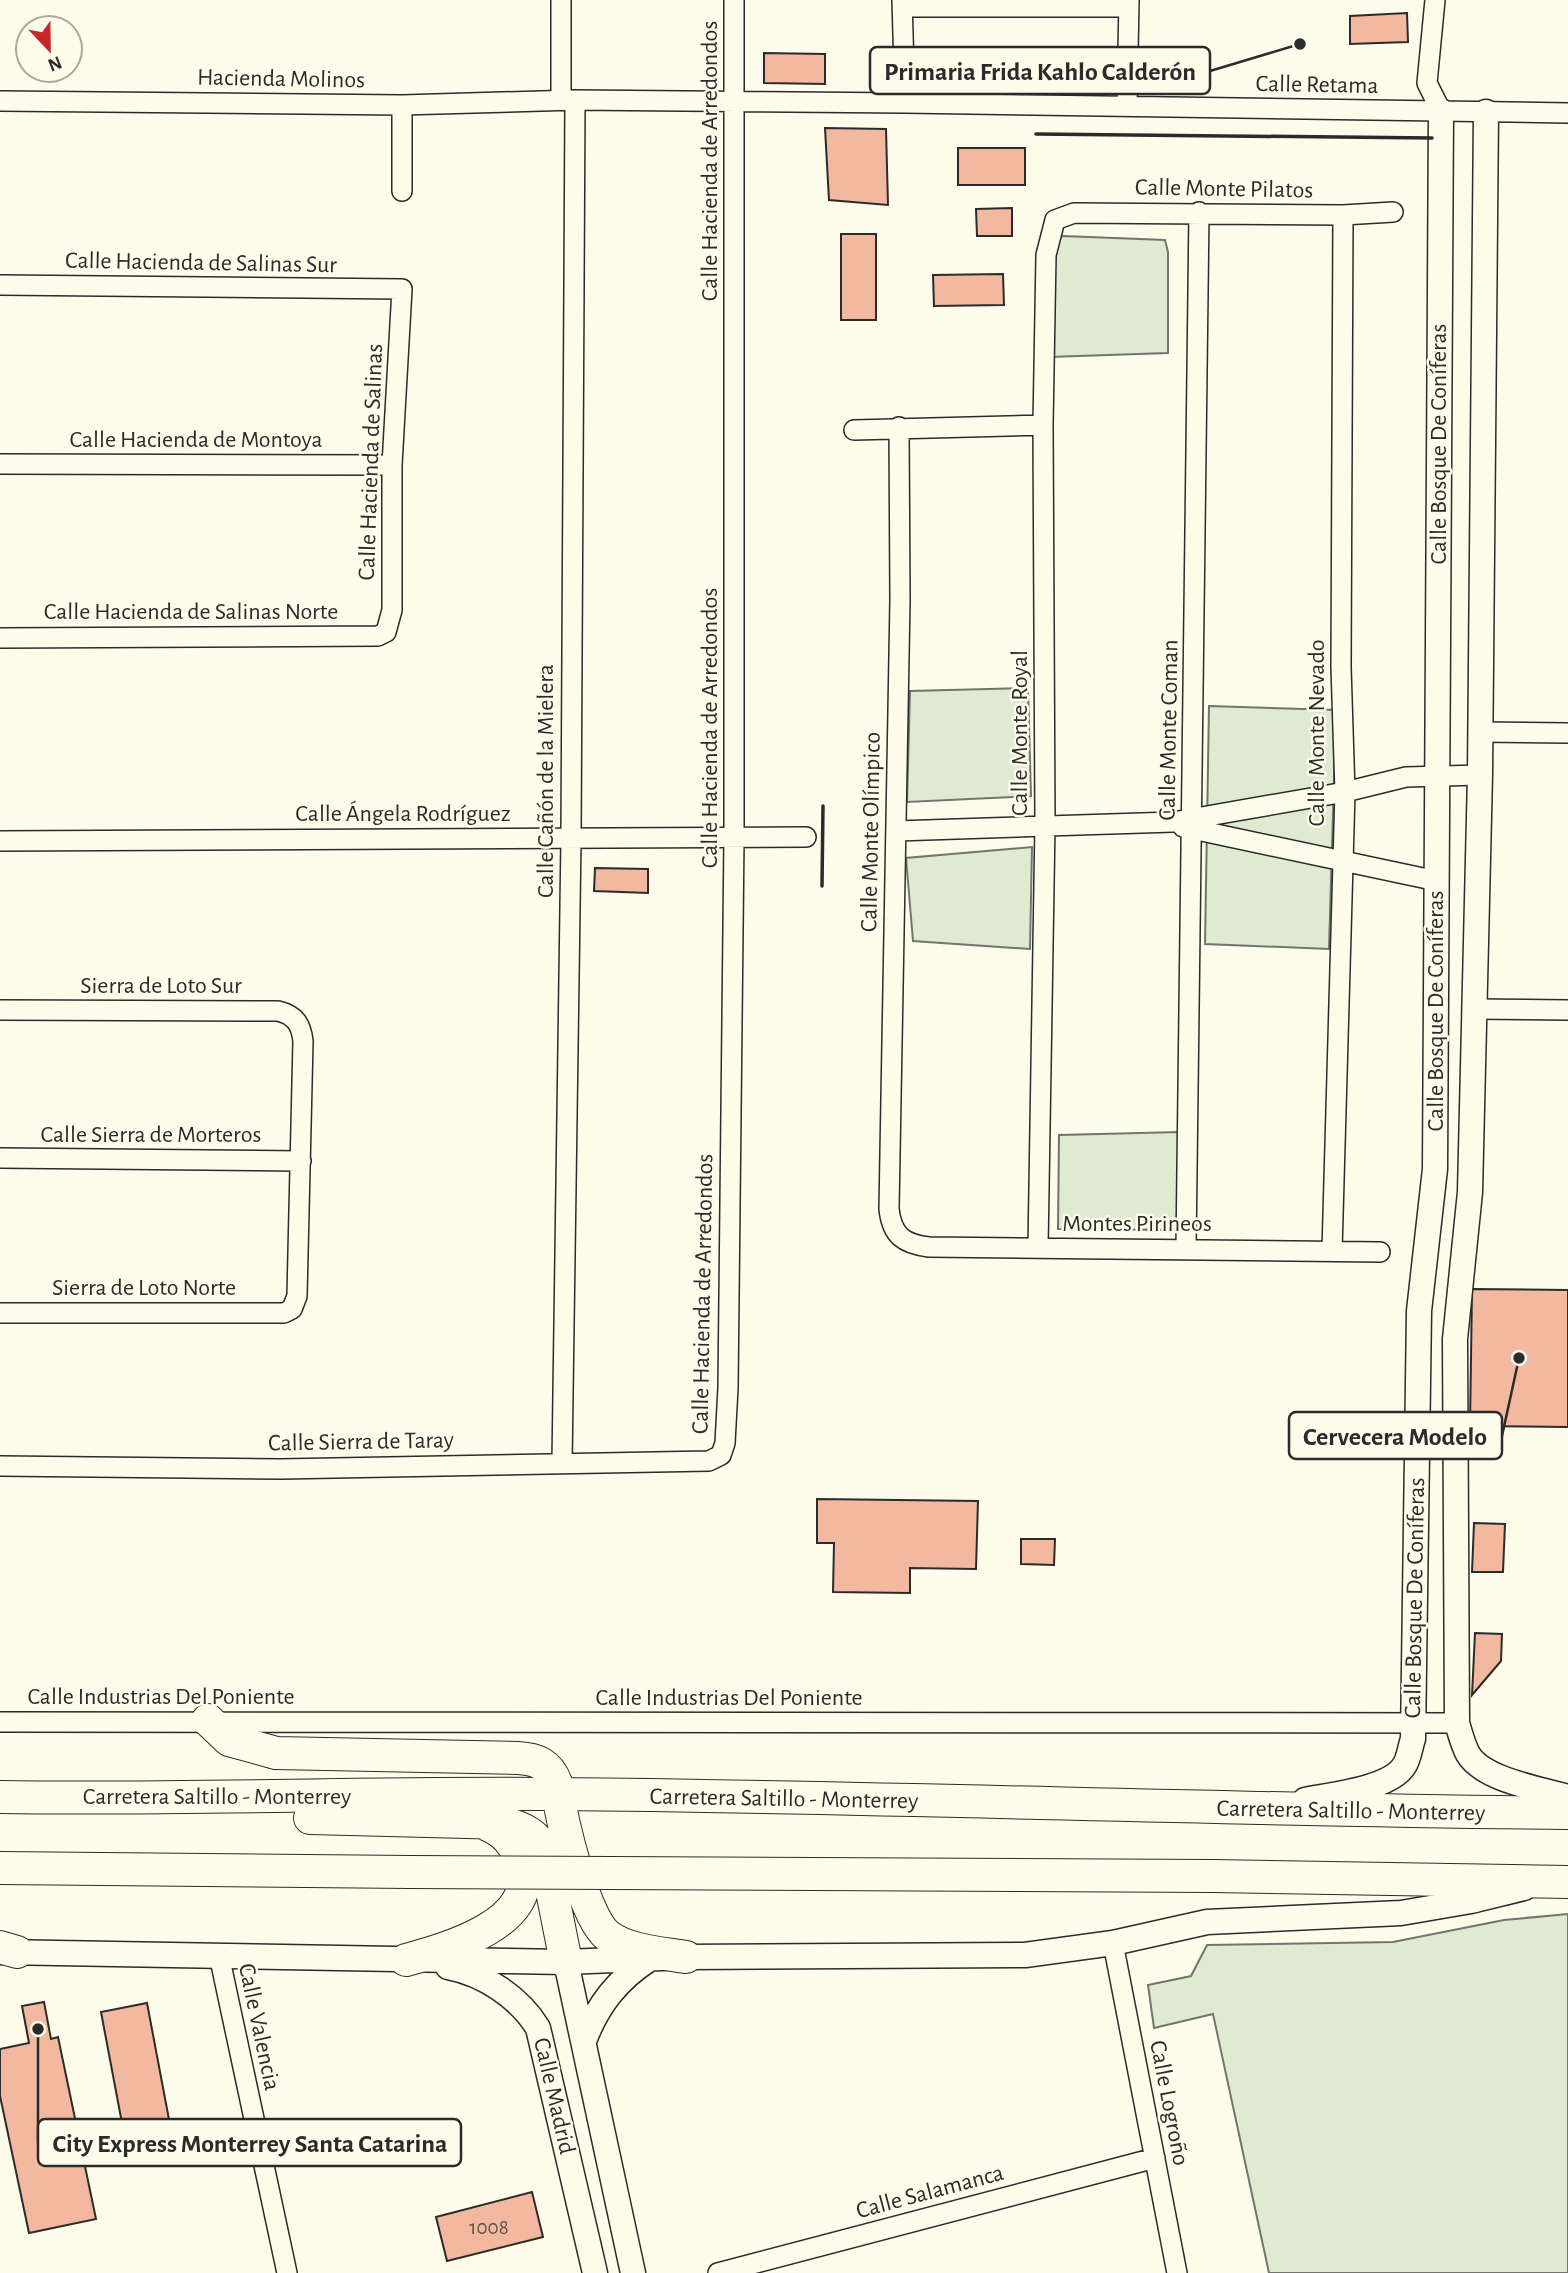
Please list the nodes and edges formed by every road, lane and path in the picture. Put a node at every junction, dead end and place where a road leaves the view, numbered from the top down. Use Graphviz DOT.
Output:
graph roads {
  1 [pos="561,0"];
  2 [pos="734,0"];
  3 [pos="1435,0"];
  4 [pos="903,4"];
  5 [pos="1128,4"];
  6 [pos="568,100"];
  7 [pos="0,101"];
  8 [pos="733,103"];
  9 [pos="905,103"];
  10 [pos="402,105"];
  11 [pos="1127,106"];
  12 [pos="1441,111"];
  13 [pos="1486,112"];
  14 [pos="1568,113"];
  15 [pos="402,191"];
  16 [pos="1199,212"];
  17 [pos="1393,212"];
  18 [pos="1343,215"];
  19 [pos="1055,220"];
  20 [pos="0,285"];
  21 [pos="402,289"];
  22 [pos="1043,425"];
  23 [pos="899,427"];
  24 [pos="854,430"];
  25 [pos="0,464"];
  26 [pos="392,465"];
  27 [pos="383,634"];
  28 [pos="0,638"];
  29 [pos="1481,732"];
  30 [pos="1568,733"];
  31 [pos="1437,775"];
  32 [pos="1480,775"];
  33 [pos="1345,792"];
  34 [pos="1045,824"];
  35 [pos="1192,824"];
  36 [pos="896,831"];
  37 [pos="734,837"];
  38 [pos="806,837"];
  39 [pos="571,838"];
  40 [pos="0,841"];
  41 [pos="1341,859"];
  42 [pos="1437,881"];
  43 [pos="1474,1009"];
  44 [pos="0,1010"];
  45 [pos="1568,1010"];
  46 [pos="0,1158"];
  47 [pos="301,1161"];
  48 [pos="897,1236"];
  49 [pos="1038,1248"];
  50 [pos="1186,1249"];
  51 [pos="1332,1251"];
  52 [pos="1380,1252"];
  53 [pos="0,1313"];
  54 [pos="721,1455"];
  55 [pos="562,1463"];
  56 [pos="0,1466"];
  57 [pos="208,1720"];
  58 [pos="0,1722"];
  59 [pos="1414,1722"];
  60 [pos="1457,1723"];
  61 [pos="558,1794"];
  62 [pos="0,1797"];
  63 [pos="1568,1797"];
  64 [pos="152,1799"];
  65 [pos="1270,1811"];
  66 [pos="1568,1813"];
  67 [pos="484,1823"];
  68 [pos="0,1868"];
  69 [pos="1555,1882"];
  70 [pos="1113,1943"];
  71 [pos="6,1950"];
  72 [pos="219,1955"];
  73 [pos="686,1957"];
  74 [pos="651,1958"];
  75 [pos="406,1960"];
  76 [pos="566,1962"];
  77 [pos="584,2041"];
  78 [pos="1155,2158"];
  79 [pos="287,2273"];
  80 [pos="595,2273"];
  81 [pos="633,2273"];
  82 [pos="718,2273"];
  83 [pos="1177,2273"];
  1 -- 6 [label="street, Calle Cañón de la Mielera"];
  2 -- 8 [label="street, Calle Hacienda de Arredondos"];
  3 -- 12 [label="street"];
  4 -- 5 [label="street"];
  4 -- 9 [label="street"];
  5 -- 11 [label="street"];
  6 -- 8 [label="street, Calle Retama"];
  6 -- 10 [label="street, Hacienda Molinos"];
  6 -- 39 [label="street, Calle Cañón de la Mielera"];
  7 -- 10 [label="street, Hacienda Molinos"];
  8 -- 9 [label="street, Calle Retama"];
  8 -- 37 [label="street, Calle Hacienda de Arredondos"];
  9 -- 11 [label="street, Calle Retama"];
  10 -- 15 [label="street"];
  11 -- 12 [label="street, Calle Retama"];
  12 -- 13 [label="street, Calle Retama"];
  12 -- 31 [label="street, Calle Bosque De Coníferas"];
  13 -- 14 [label="street, Calle Retama"];
  13 -- 29 [label="street, Calle Bosque De Coníferas"];
  16 -- 18 [label="street, Calle Monte Pilatos"];
  16 -- 19 [label="street, Calle Monte Pilatos"];
  16 -- 35 [label="street, Calle Monte Coman"];
  17 -- 18 [label="street, Calle Monte Pilatos"];
  18 -- 33 [label="street, Calle Monte Nevado"];
  19 -- 22 [label="street, Calle Monte Royal"];
  20 -- 21 [label="street, Calle Hacienda de Salinas Sur"];
  21 -- 26 [label="street, Calle Hacienda de Salinas"];
  22 -- 23 [label="street"];
  22 -- 34 [label="street, Calle Monte Royal"];
  23 -- 24 [label="street"];
  23 -- 36 [label="street, Calle Monte Olímpico"];
  25 -- 26 [label="street, Calle Hacienda de Montoya"];
  26 -- 27 [label="street, Calle Hacienda de Salinas"];
  27 -- 28 [label="street, Calle Hacienda de Salinas Norte"];
  29 -- 30 [label="street"];
  29 -- 32 [label="street, Calle Bosque De Coníferas"];
  31 -- 32 [label="street"];
  31 -- 33 [label="street"];
  31 -- 42 [label="street, Calle Bosque De Coníferas"];
  32 -- 43 [label="street, Calle Bosque De Coníferas"];
  33 -- 35 [label="street"];
  33 -- 41 [label="street, Calle Monte Nevado"];
  34 -- 35 [label="street"];
  34 -- 36 [label="street"];
  34 -- 49 [label="street, Calle Monte Royal"];
  35 -- 41 [label="street"];
  35 -- 50 [label="street, Calle Monte Coman"];
  36 -- 48 [label="street, Calle Monte Olímpico"];
  37 -- 38 [label="street, Calle Ángela Rodríguez"];
  37 -- 39 [label="street, Calle Ángela Rodríguez"];
  37 -- 54 [label="street, Calle Hacienda de Arredondos"];
  39 -- 40 [label="street, Calle Ángela Rodríguez"];
  39 -- 55 [label="street, Calle Cañón de la Mielera"];
  41 -- 42 [label="street"];
  41 -- 51 [label="street, Calle Monte Nevado"];
  42 -- 59 [label="street, Calle Bosque De Coníferas"];
  43 -- 45 [label="street"];
  43 -- 60 [label="street, Calle Bosque De Coníferas"];
  44 -- 47 [label="street, Sierra de Loto Sur"];
  46 -- 47 [label="street, Calle Sierra de Morteros"];
  47 -- 53 [label="street, Sierra de Loto Norte"];
  48 -- 49 [label="street, Montes Pirineos"];
  49 -- 50 [label="street, Montes Pirineos"];
  50 -- 51 [label="street, Montes Pirineos"];
  51 -- 52 [label="street, Montes Pirineos"];
  54 -- 55 [label="street, Calle Sierra de Taray"];
  55 -- 56 [label="street, Calle Sierra de Taray"];
  57 -- 58 [label="street, Calle Industrias Del Poniente"];
  57 -- 59 [label="street, Calle Industrias Del Poniente"];
  57 -- 61 [label="main road"];
  59 -- 60 [label="street, Calle Industrias Del Poniente"];
  59 -- 65 [label="street, Calle Bosque De Coníferas"];
  60 -- 63 [label="street, Calle Bosque De Coníferas"];
  61 -- 64 [label="main road, Carretera Saltillo - Monterrey"];
  61 -- 65 [label="main road, Carretera Saltillo - Monterrey"];
  61 -- 73 [label="main road"];
  62 -- 64 [label="main road, Carretera Saltillo - Monterrey"];
  64 -- 67 [label="main road"];
  65 -- 66 [label="main road, Carretera Saltillo - Monterrey"];
  67 -- 75 [label="main road"];
  67 -- 76 [label="main road"];
  68 -- 69 [label="main road, bridge"];
  69 -- 70 [label="street"];
  70 -- 73 [label="street"];
  70 -- 78 [label="street, Calle Logroño"];
  71 -- 72 [label="street"];
  72 -- 75 [label="street"];
  72 -- 79 [label="street, Calle Valencia"];
  73 -- 74 [label="street"];
  74 -- 76 [label="street"];
  74 -- 77 [label="street"];
  75 -- 76 [label="street"];
  75 -- 80 [label="street, Calle Madrid"];
  76 -- 77 [label="street, Calle Madrid"];
  77 -- 81 [label="street, Calle Madrid"];
  78 -- 82 [label="street, Calle Salamanca"];
  78 -- 83 [label="street, Calle Logroño"];
}
